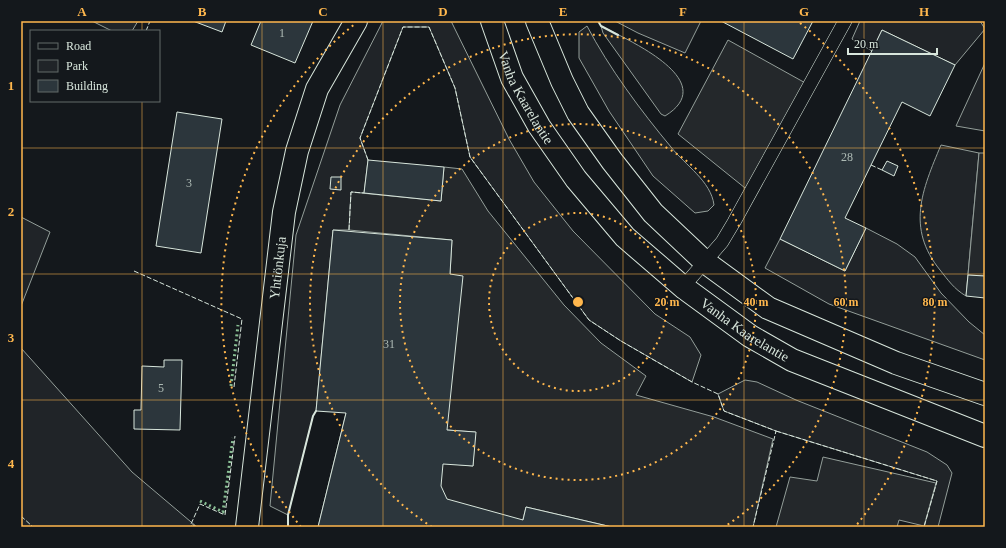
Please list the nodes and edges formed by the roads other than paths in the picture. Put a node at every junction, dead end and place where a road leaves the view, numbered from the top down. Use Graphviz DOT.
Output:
graph roads {
  1 [pos="356,21"];
  2 [pos="492,21"];
  3 [pos="537,21"];
  4 [pos="845,21"];
  5 [pos="705,262"];
  6 [pos="683,287"];
  7 [pos="985,394"];
  8 [pos="985,436"];
  9 [pos="247,527"];
  1 -- 9 [label="main road, Yhtiönkuja"];
  2 -- 6 [label="main road, Vanha Kaarelantie"];
  3 -- 5 [label="main road"];
  4 -- 5 [label="lane"];
  5 -- 6 [label="lane"];
  5 -- 7 [label="main road"];
  6 -- 8 [label="main road, Vanha Kaarelantie"];
}
